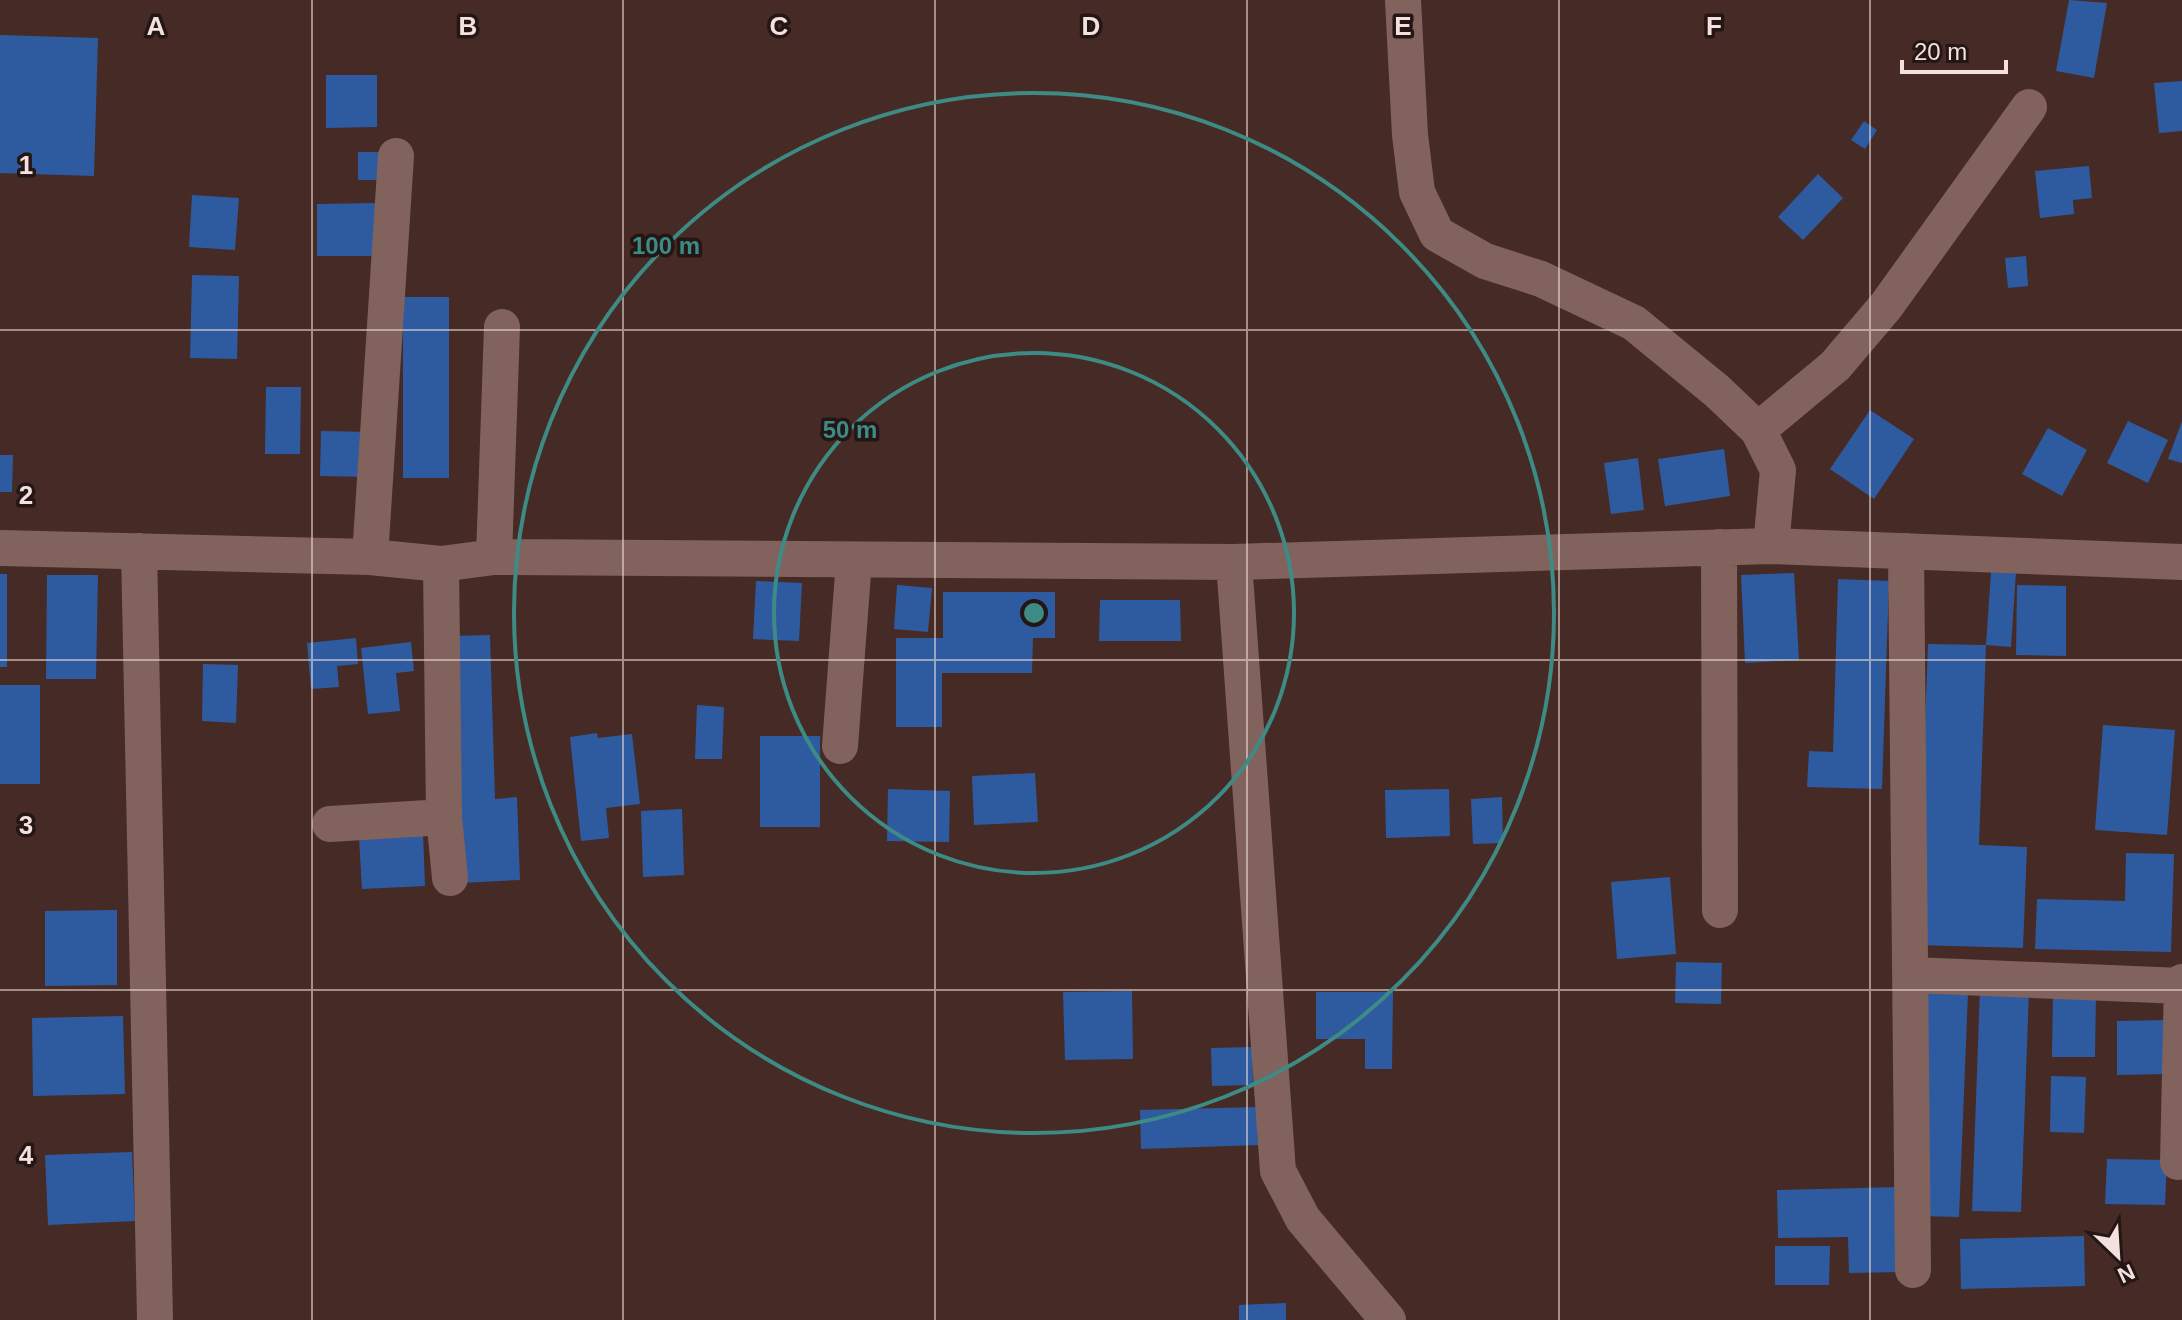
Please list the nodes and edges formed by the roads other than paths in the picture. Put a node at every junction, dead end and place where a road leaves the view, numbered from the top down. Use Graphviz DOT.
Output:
graph roads {
  1 [pos="1403,0"];
  2 [pos="2029,107"];
  3 [pos="396,156"];
  4 [pos="502,327"];
  5 [pos="1758,430"];
  6 [pos="1771,546"];
  7 [pos="1719,547"];
  8 [pos="0,548"];
  9 [pos="139,551"];
  10 [pos="1906,551"];
  11 [pos="370,557"];
  12 [pos="494,557"];
  13 [pos="854,560"];
  14 [pos="1234,562"];
  15 [pos="2182,562"];
  16 [pos="441,564"];
  17 [pos="840,746"];
  18 [pos="444,817"];
  19 [pos="330,824"];
  20 [pos="450,878"];
  21 [pos="1720,910"];
  22 [pos="1912,975"];
  23 [pos="2182,984"];
  24 [pos="2178,1162"];
  25 [pos="1913,1270"];
  26 [pos="155,1320"];
  27 [pos="1388,1320"];
  1 -- 5 [label="street"];
  2 -- 5 [label="street"];
  3 -- 11 [label="street"];
  4 -- 12 [label="street"];
  5 -- 6 [label="street"];
  6 -- 7 [label="street"];
  6 -- 10 [label="street"];
  7 -- 14 [label="street"];
  7 -- 21 [label="street"];
  8 -- 9 [label="street"];
  9 -- 11 [label="street"];
  9 -- 26 [label="street"];
  10 -- 15 [label="street"];
  10 -- 22 [label="street"];
  11 -- 16 [label="street"];
  12 -- 13 [label="street"];
  12 -- 16 [label="street"];
  13 -- 14 [label="street"];
  13 -- 17 [label="street"];
  14 -- 27 [label="street"];
  16 -- 18 [label="street"];
  18 -- 19 [label="street"];
  18 -- 20 [label="street"];
  22 -- 23 [label="street"];
  22 -- 25 [label="street"];
  23 -- 24 [label="street"];
}
